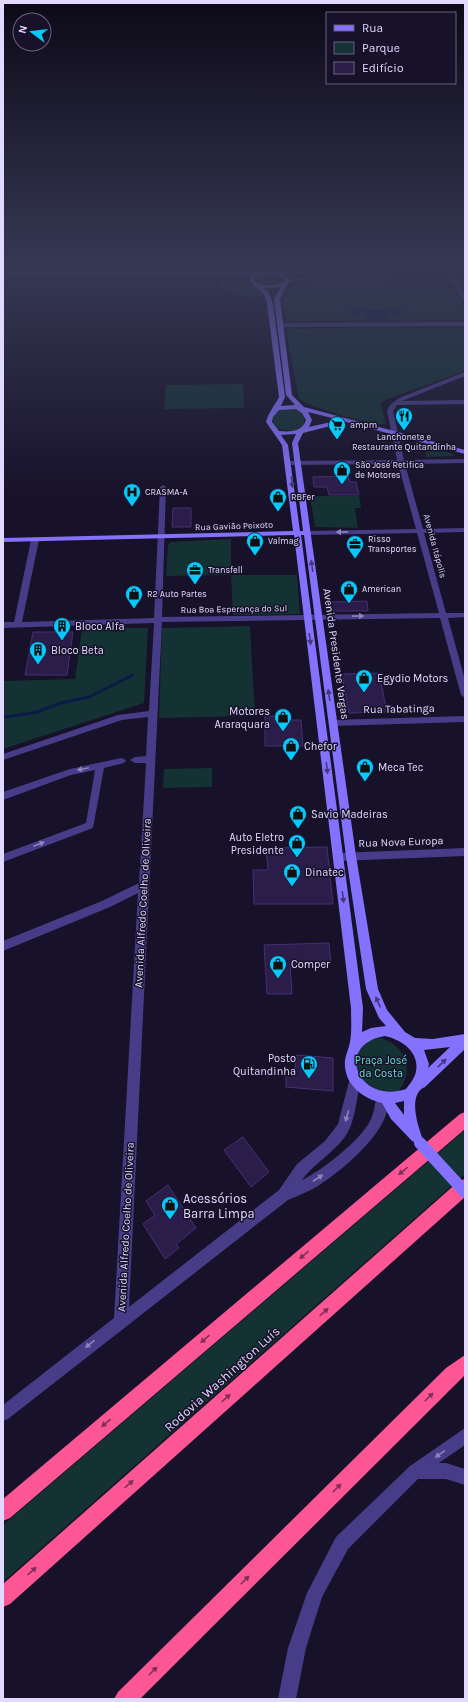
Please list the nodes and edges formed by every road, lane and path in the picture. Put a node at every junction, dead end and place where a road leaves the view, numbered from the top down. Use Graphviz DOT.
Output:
graph roads {
  1 [pos="275,343"];
  2 [pos="283,343"];
  3 [pos="465,374"];
  4 [pos="465,402"];
  5 [pos="394,403"];
  6 [pos="277,408"];
  7 [pos="302,408"];
  8 [pos="354,422"];
  9 [pos="300,432"];
  10 [pos="276,433"];
  11 [pos="394,433"];
  12 [pos="465,452"];
  13 [pos="401,461"];
  14 [pos="465,461"];
  15 [pos="293,463"];
  16 [pos="163,487"];
  17 [pos="465,530"];
  18 [pos="421,531"];
  19 [pos="307,532"];
  20 [pos="297,533"];
  21 [pos="160,537"];
  22 [pos="3,540"];
  23 [pos="35,540"];
  24 [pos="443,615"];
  25 [pos="465,615"];
  26 [pos="319,617"];
  27 [pos="307,618"];
  28 [pos="158,620"];
  29 [pos="3,625"];
  30 [pos="17,625"];
  31 [pos="465,695"];
  32 [pos="152,714"];
  33 [pos="465,719"];
  34 [pos="333,722"];
  35 [pos="3,757"];
  36 [pos="150,759"];
  37 [pos="135,760"];
  38 [pos="121,761"];
  39 [pos="100,766"];
  40 [pos="3,796"];
  41 [pos="465,852"];
  42 [pos="351,856"];
  43 [pos="338,857"];
  44 [pos="3,858"];
  45 [pos="144,885"];
  46 [pos="3,946"];
  47 [pos="400,1034"];
  48 [pos="465,1040"];
  49 [pos="412,1043"];
  50 [pos="356,1044"];
  51 [pos="355,1078"];
  52 [pos="415,1089"];
  53 [pos="384,1098"];
  54 [pos="465,1118"];
  55 [pos="418,1140"];
  56 [pos="465,1187"];
  57 [pos="465,1192"];
  58 [pos="283,1195"];
  59 [pos="121,1320"];
  60 [pos="465,1364"];
  61 [pos="3,1414"];
  62 [pos="465,1436"];
  63 [pos="415,1471"];
  64 [pos="465,1477"];
  65 [pos="3,1511"];
  66 [pos="3,1597"];
  67 [pos="125,1699"];
  68 [pos="287,1699"];
  1 -- 6 [label="main road, Avenida Presidente Vargas"];
  2 -- 7 [label="main road, Avenida Presidente Vargas"];
  3 -- 5 [label="street"];
  4 -- 5 [label="street"];
  5 -- 11 [label="street, Avenida Itápolis"];
  6 -- 7 [label="main road"];
  6 -- 10 [label="main road, Avenida Presidente Vargas"];
  7 -- 8 [label="main road"];
  7 -- 9 [label="main road, Avenida Presidente Vargas"];
  8 -- 9 [label="main road"];
  8 -- 11 [label="main road"];
  9 -- 10 [label="main road"];
  9 -- 15 [label="main road, Avenida Presidente Vargas"];
  10 -- 15 [label="main road, Avenida Presidente Vargas"];
  11 -- 12 [label="main road"];
  11 -- 13 [label="street, Avenida Itápolis"];
  13 -- 14 [label="street"];
  13 -- 15 [label="street"];
  13 -- 18 [label="street, Avenida Itápolis"];
  15 -- 19 [label="main road, Avenida Presidente Vargas"];
  15 -- 20 [label="main road, Avenida Presidente Vargas, one-way"];
  16 -- 21 [label="street, Avenida Alfredo Coelho de Oliveira"];
  17 -- 18 [label="street, Rua Gavião Peixoto"];
  18 -- 19 [label="street, Rua Gavião Peixoto, one-way"];
  18 -- 24 [label="street, Avenida Itápolis"];
  19 -- 20 [label="main road, Rua Gavião Peixoto"];
  26 -- 19 [label="main road, Avenida Presidente Vargas, one-way"];
  20 -- 21 [label="main road, Rua Gavião Peixoto"];
  20 -- 27 [label="main road, Avenida Presidente Vargas"];
  21 -- 23 [label="main road, Rua Gavião Peixoto"];
  21 -- 28 [label="street, Avenida Alfredo Coelho de Oliveira"];
  22 -- 23 [label="main road, Rua Gavião Peixoto"];
  23 -- 30 [label="street"];
  24 -- 25 [label="street, Rua Boa Esperança do Sul"];
  26 -- 24 [label="street, Rua Boa Esperança do Sul, one-way"];
  24 -- 31 [label="street, Avenida Itápolis"];
  26 -- 27 [label="street, Rua Boa Esperança do Sul"];
  34 -- 26 [label="main road, Avenida Presidente Vargas, one-way"];
  27 -- 28 [label="street, Rua Boa Esperança do Sul"];
  27 -- 43 [label="main road, Avenida Presidente Vargas, one-way"];
  28 -- 30 [label="street, Rua Boa Esperança do Sul"];
  28 -- 32 [label="street, Avenida Alfredo Coelho de Oliveira"];
  29 -- 30 [label="street, Rua Boa Esperança do Sul"];
  32 -- 35 [label="street"];
  32 -- 36 [label="street, Avenida Alfredo Coelho de Oliveira"];
  33 -- 34 [label="street, Rua Tabatinga"];
  34 -- 42 [label="main road, Avenida Presidente Vargas"];
  36 -- 37 [label="street"];
  36 -- 45 [label="street, Avenida Alfredo Coelho de Oliveira"];
  38 -- 39 [label="street"];
  39 -- 40 [label="street, one-way"];
  44 -- 39 [label="street, one-way"];
  41 -- 42 [label="street, Rua Nova Europa"];
  42 -- 43 [label="street, Rua Nova Europa"];
  47 -- 42 [label="main road, Avenida Presidente Vargas, one-way"];
  43 -- 50 [label="main road, Avenida Presidente Vargas, one-way"];
  45 -- 46 [label="street"];
  45 -- 59 [label="street, Avenida Alfredo Coelho de Oliveira"];
  47 -- 49 [label="main road"];
  47 -- 50 [label="main road"];
  48 -- 49 [label="main road"];
  52 -- 48 [label="main road, one-way"];
  49 -- 52 [label="main road"];
  50 -- 51 [label="main road"];
  51 -- 53 [label="main road"];
  51 -- 58 [label="street, one-way"];
  52 -- 53 [label="main road"];
  52 -- 55 [label="main road"];
  53 -- 55 [label="main road"];
  58 -- 53 [label="street, one-way"];
  54 -- 65 [label="highway, one-way"];
  55 -- 57 [label="main road, bridge"];
  66 -- 56 [label="highway, Rodovia Washington Luís, one-way"];
  58 -- 59 [label="street"];
  59 -- 61 [label="street, one-way"];
  67 -- 60 [label="highway, one-way"];
  62 -- 63 [label="street, one-way"];
  63 -- 64 [label="street"];
  63 -- 68 [label="street"];
}
